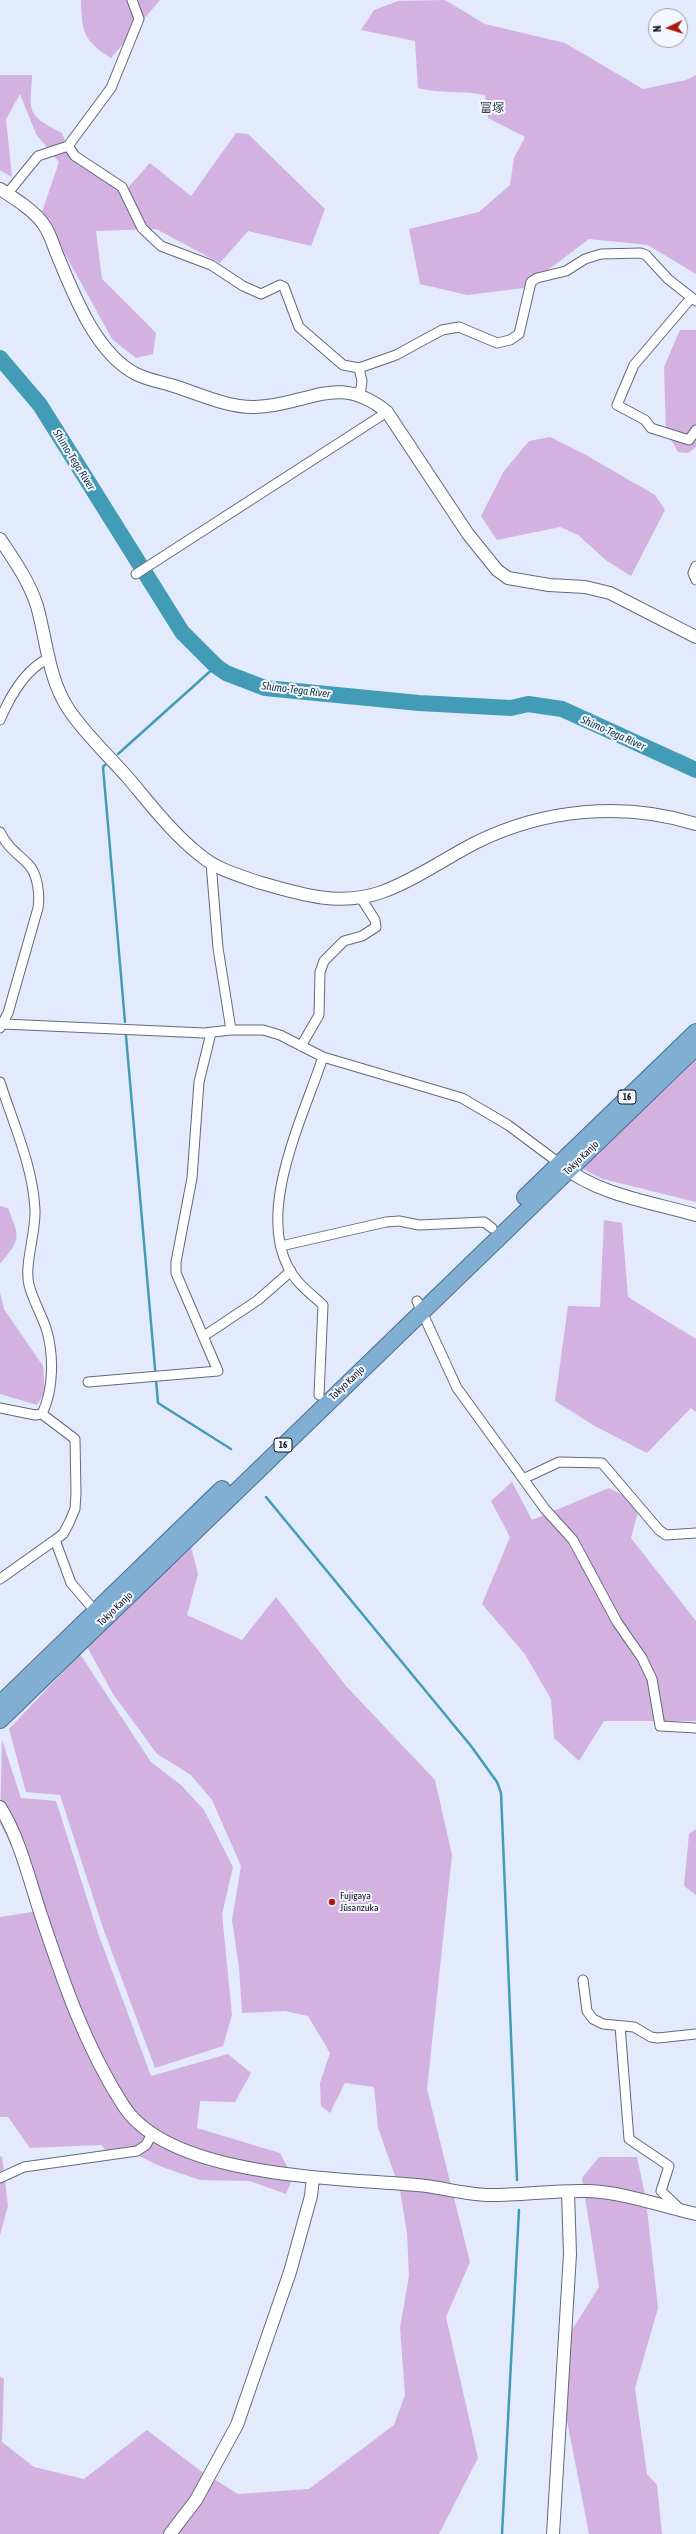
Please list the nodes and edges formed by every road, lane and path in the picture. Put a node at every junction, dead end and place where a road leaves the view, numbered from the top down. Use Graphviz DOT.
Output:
graph roads {
  1 [pos="132,0"];
  2 [pos="68,146"];
  3 [pos="4,191"];
  4 [pos="694,299"];
  5 [pos="359,368"];
  6 [pos="360,395"];
  7 [pos="387,412"];
  8 [pos="696,430"];
  9 [pos="0,539"];
  10 [pos="696,566"];
  11 [pos="136,574"];
  12 [pos="696,580"];
  13 [pos="696,636"];
  14 [pos="47,659"];
  15 [pos="0,720"];
  16 [pos="696,824"];
  17 [pos="0,832"];
  18 [pos="211,862"];
  19 [pos="361,898"];
  20 [pos="2,1026"];
  21 [pos="231,1030"];
  22 [pos="696,1032"];
  23 [pos="211,1033"];
  24 [pos="301,1046"];
  25 [pos="696,1047"];
  26 [pos="323,1057"];
  27 [pos="0,1082"];
  28 [pos="563,1167"];
  29 [pos="696,1215"];
  30 [pos="492,1228"];
  31 [pos="281,1246"];
  32 [pos="291,1272"];
  33 [pos="420,1305"];
  34 [pos="204,1336"];
  35 [pos="88,1382"];
  36 [pos="319,1395"];
  37 [pos="0,1408"];
  38 [pos="42,1414"];
  39 [pos="523,1479"];
  40 [pos="696,1533"];
  41 [pos="55,1540"];
  42 [pos="0,1578"];
  43 [pos="95,1611"];
  44 [pos="0,1704"];
  45 [pos="0,1720"];
  46 [pos="696,1728"];
  47 [pos="0,1807"];
  48 [pos="583,1980"];
  49 [pos="620,2026"];
  50 [pos="696,2034"];
  51 [pos="152,2134"];
  52 [pos="0,2178"];
  53 [pos="313,2178"];
  54 [pos="568,2192"];
  55 [pos="682,2211"];
  56 [pos="696,2214"];
  57 [pos="170,2534"];
  58 [pos="553,2534"];
  1 -- 2 [label="street"];
  2 -- 3 [label="street"];
  2 -- 5 [label="street"];
  3 -- 6 [label="street"];
  4 -- 5 [label="street"];
  4 -- 8 [label="street"];
  5 -- 6 [label="street"];
  6 -- 7 [label="street"];
  7 -- 11 [label="street"];
  7 -- 13 [label="street"];
  9 -- 14 [label="street"];
  10 -- 12 [label="street"];
  14 -- 15 [label="street"];
  14 -- 18 [label="street"];
  16 -- 19 [label="street"];
  17 -- 20 [label="street"];
  18 -- 19 [label="street"];
  18 -- 21 [label="street"];
  19 -- 24 [label="street"];
  20 -- 23 [label="street"];
  21 -- 23 [label="street"];
  21 -- 24 [label="street"];
  22 -- 28 [label="highway, Tokyo Kanjo / 16"];
  23 -- 34 [label="street"];
  24 -- 26 [label="street"];
  25 -- 28 [label="highway, Tokyo Kanjo / 16"];
  26 -- 28 [label="street"];
  26 -- 31 [label="street"];
  27 -- 38 [label="street"];
  28 -- 29 [label="street"];
  28 -- 30 [label="highway, Tokyo Kanjo / 16"];
  28 -- 33 [label="highway, Tokyo Kanjo / 16"];
  30 -- 31 [label="street"];
  30 -- 33 [label="highway, Tokyo Kanjo / 16"];
  31 -- 32 [label="street"];
  32 -- 34 [label="street"];
  32 -- 36 [label="street"];
  33 -- 36 [label="highway, Tokyo Kanjo / 16"];
  33 -- 39 [label="street"];
  33 -- 45 [label="highway, Tokyo Kanjo / 16"];
  34 -- 35 [label="street"];
  36 -- 43 [label="highway, Tokyo Kanjo / 16"];
  37 -- 38 [label="street"];
  38 -- 41 [label="street"];
  39 -- 40 [label="street"];
  39 -- 46 [label="street"];
  41 -- 42 [label="street"];
  41 -- 43 [label="street"];
  43 -- 44 [label="highway, Tokyo Kanjo / 16"];
  47 -- 51 [label="street"];
  48 -- 49 [label="street"];
  49 -- 50 [label="street"];
  49 -- 55 [label="street"];
  51 -- 52 [label="street"];
  51 -- 53 [label="street"];
  53 -- 54 [label="street"];
  53 -- 57 [label="street"];
  54 -- 55 [label="street"];
  54 -- 58 [label="street"];
  55 -- 56 [label="street"];
}
